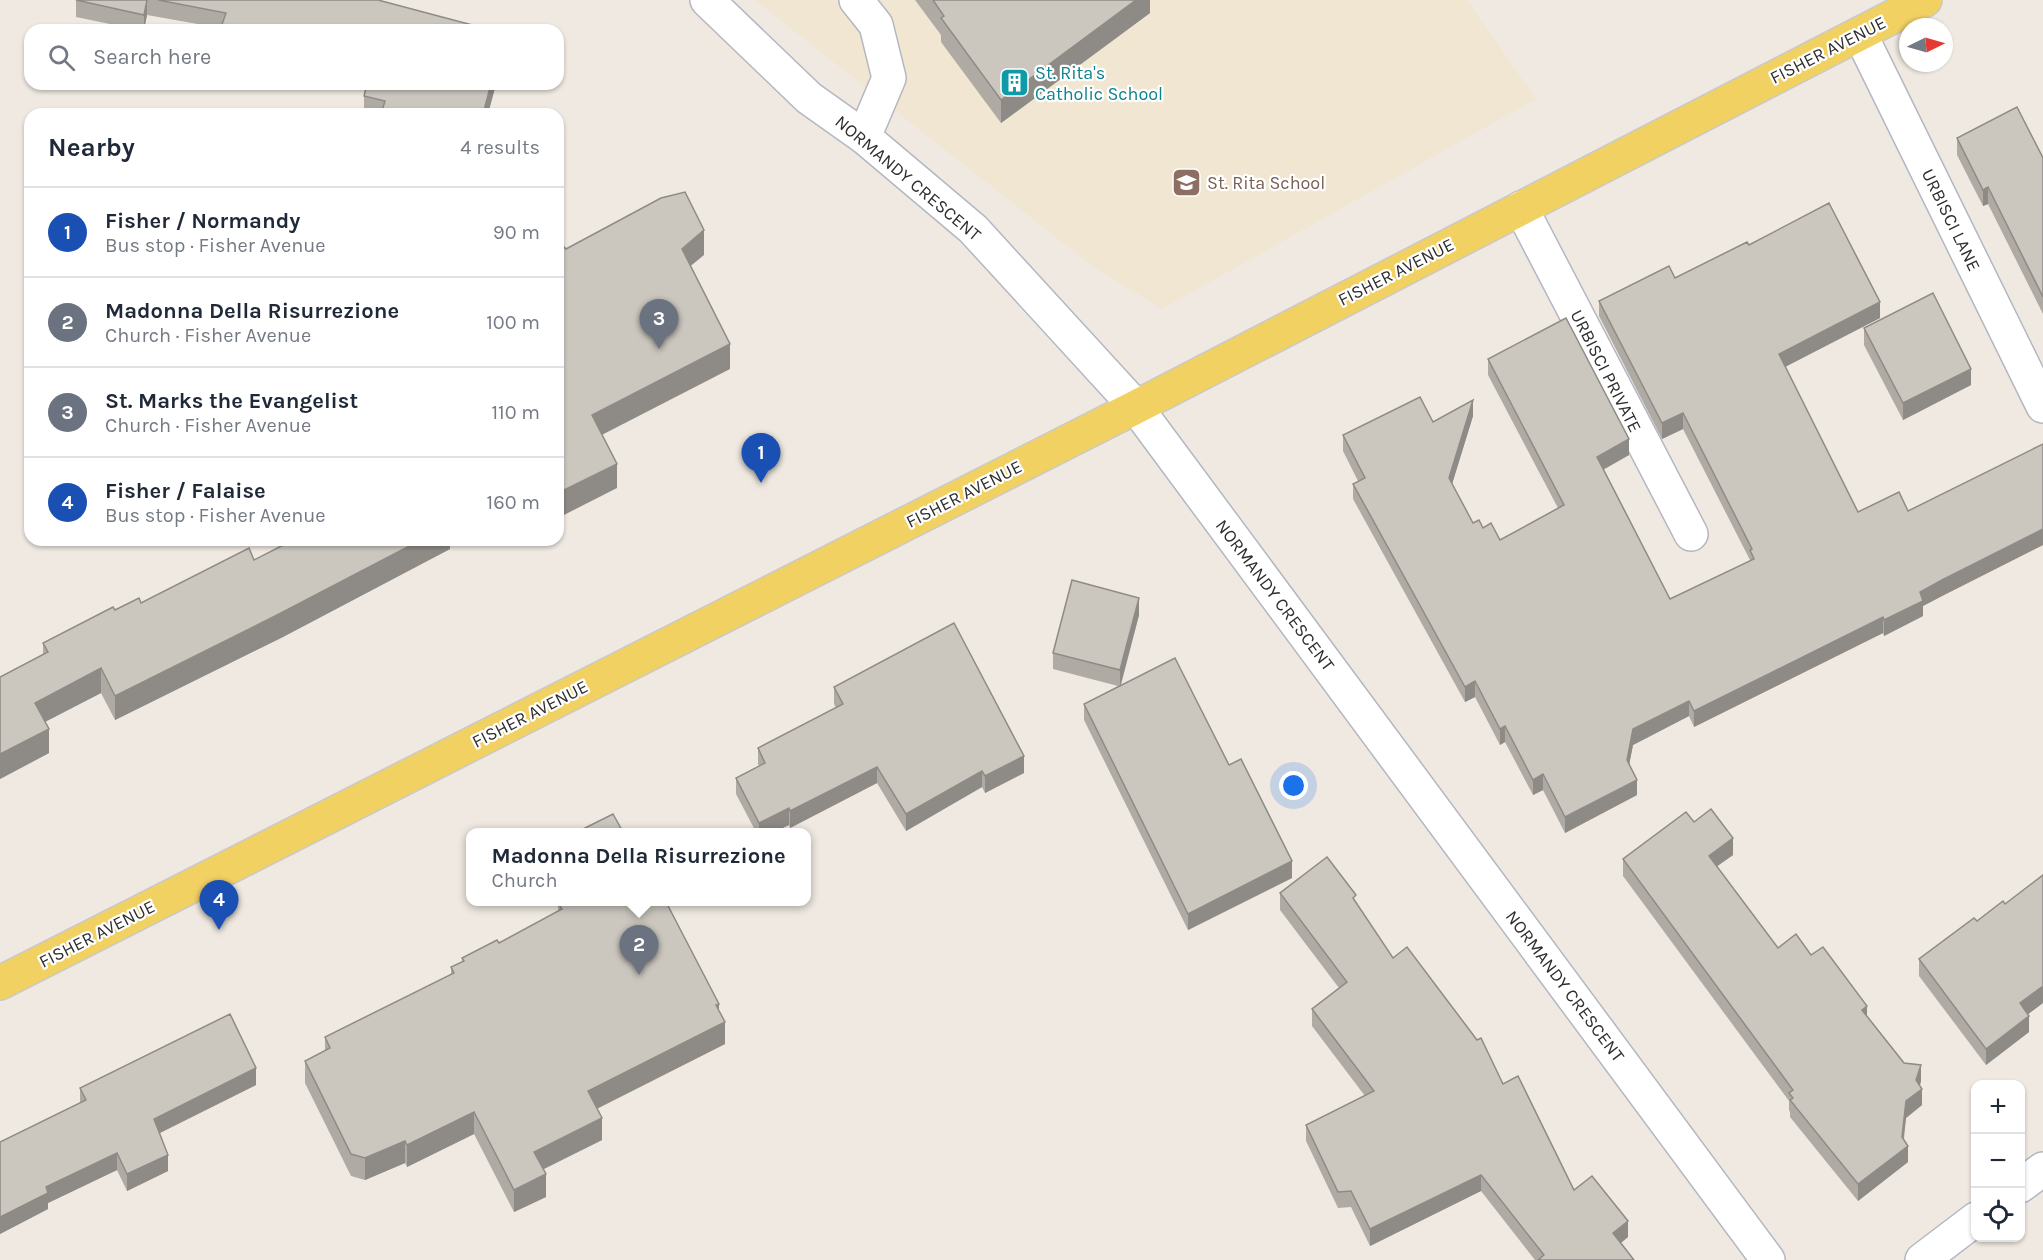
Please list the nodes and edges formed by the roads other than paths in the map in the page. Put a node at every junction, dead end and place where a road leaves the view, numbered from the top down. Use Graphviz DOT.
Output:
graph roads {
  1 [pos="707,0"];
  2 [pos="856,0"];
  3 [pos="1925,0"];
  4 [pos="1860,34"];
  5 [pos="864,137"];
  6 [pos="1521,208"];
  7 [pos="2043,406"];
  8 [pos="1136,407"];
  9 [pos="1691,534"];
  10 [pos="0,983"];
  11 [pos="2043,1168"];
  12 [pos="2025,1181"];
  13 [pos="1971,1223"];
  14 [pos="1768,1260"];
  15 [pos="1922,1260"];
  1 -- 5 [label="street, NORMANDY CRESCENT"];
  2 -- 5 [label="street"];
  3 -- 4 [label="main road, FISHER AVENUE"];
  4 -- 6 [label="main road, FISHER AVENUE"];
  4 -- 7 [label="street, URBISCI LANE"];
  5 -- 8 [label="street, NORMANDY CRESCENT"];
  6 -- 8 [label="main road, FISHER AVENUE"];
  6 -- 9 [label="street, URBISCI PRIVATE"];
  8 -- 10 [label="main road, FISHER AVENUE"];
  8 -- 14 [label="street, NORMANDY CRESCENT"];
  11 -- 12 [label="street"];
  13 -- 15 [label="street"];
}
